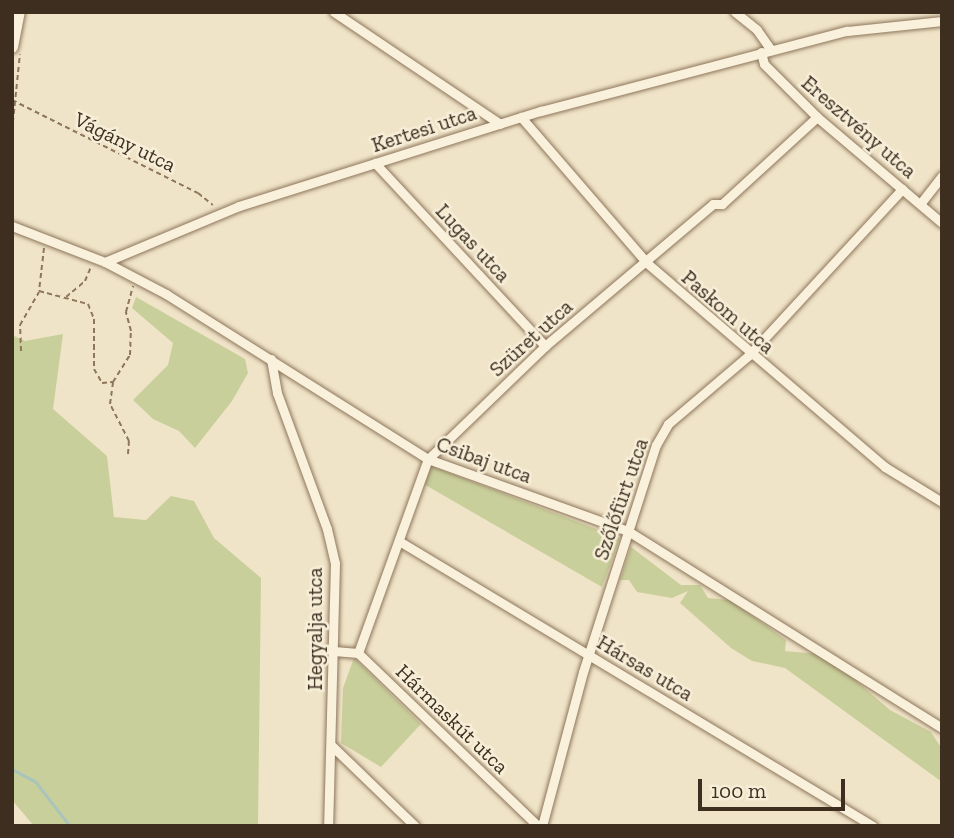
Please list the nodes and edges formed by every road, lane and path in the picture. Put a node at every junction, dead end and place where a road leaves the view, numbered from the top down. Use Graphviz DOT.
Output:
graph roads {
  1 [pos="19,12"];
  2 [pos="334,12"];
  3 [pos="735,12"];
  4 [pos="942,21"];
  5 [pos="17,45"];
  6 [pos="766,51"];
  7 [pos="14,101"];
  8 [pos="521,117"];
  9 [pos="817,117"];
  10 [pos="500,124"];
  11 [pos="12,131"];
  12 [pos="375,163"];
  13 [pos="942,176"];
  14 [pos="902,189"];
  15 [pos="920,204"];
  16 [pos="222,212"];
  17 [pos="942,223"];
  18 [pos="12,226"];
  19 [pos="45,240"];
  20 [pos="100,262"];
  21 [pos="646,263"];
  22 [pos="135,278"];
  23 [pos="39,291"];
  24 [pos="65,297"];
  25 [pos="545,346"];
  26 [pos="21,351"];
  27 [pos="749,355"];
  28 [pos="271,359"];
  29 [pos="113,382"];
  30 [pos="128,454"];
  31 [pos="428,459"];
  32 [pos="942,502"];
  33 [pos="628,531"];
  34 [pos="399,541"];
  35 [pos="334,651"];
  36 [pos="358,653"];
  37 [pos="588,655"];
  38 [pos="942,727"];
  39 [pos="331,745"];
  40 [pos="328,826"];
  41 [pos="415,826"];
  42 [pos="540,826"];
  43 [pos="873,826"];
  1 -- 5 [label="main road"];
  2 -- 10 [label="street"];
  3 -- 6 [label="street"];
  4 -- 6 [label="street, Kertesi utca"];
  5 -- 7 [label="path"];
  6 -- 8 [label="street, Kertesi utca"];
  6 -- 9 [label="street, Eresztvény utca"];
  7 -- 11 [label="path"];
  7 -- 16 [label="path, Vágány utca"];
  8 -- 10 [label="street, Kertesi utca"];
  8 -- 21 [label="street, Paskom utca"];
  9 -- 14 [label="street, Eresztvény utca"];
  9 -- 21 [label="street, Szüret utca"];
  10 -- 12 [label="street, Kertesi utca"];
  12 -- 16 [label="street, Kertesi utca"];
  12 -- 25 [label="street, Lugas utca"];
  13 -- 15 [label="street"];
  14 -- 15 [label="street, Eresztvény utca"];
  14 -- 27 [label="street, Szőlőfürt utca"];
  15 -- 17 [label="street, Eresztvény utca"];
  16 -- 20 [label="street, Kertesi utca"];
  18 -- 19 [label="street, Csibaj utca"];
  19 -- 20 [label="street, Csibaj utca"];
  19 -- 23 [label="path"];
  20 -- 22 [label="street, Csibaj utca"];
  20 -- 24 [label="path"];
  21 -- 25 [label="street, Szüret utca"];
  21 -- 27 [label="street, Paskom utca"];
  22 -- 28 [label="street, Csibaj utca"];
  22 -- 29 [label="path"];
  23 -- 24 [label="path"];
  23 -- 26 [label="path"];
  24 -- 29 [label="path"];
  25 -- 31 [label="street, Szüret utca"];
  27 -- 32 [label="street, Paskom utca"];
  27 -- 33 [label="street, Szőlőfürt utca"];
  28 -- 31 [label="street, Csibaj utca"];
  28 -- 35 [label="street, Hegyalja utca"];
  29 -- 30 [label="path"];
  31 -- 33 [label="street, Csibaj utca"];
  31 -- 34 [label="street, Szüret utca"];
  33 -- 37 [label="street, Szőlőfürt utca"];
  33 -- 38 [label="street, Csibaj utca"];
  34 -- 36 [label="street, Szüret utca"];
  34 -- 37 [label="street, Hársas utca"];
  35 -- 36 [label="street"];
  35 -- 39 [label="street, Hegyalja utca"];
  36 -- 42 [label="street, Hármaskút utca"];
  37 -- 42 [label="street, Szőlőfürt utca"];
  37 -- 43 [label="street, Hársas utca"];
  39 -- 40 [label="street, Hegyalja utca"];
  39 -- 41 [label="street"];
}
